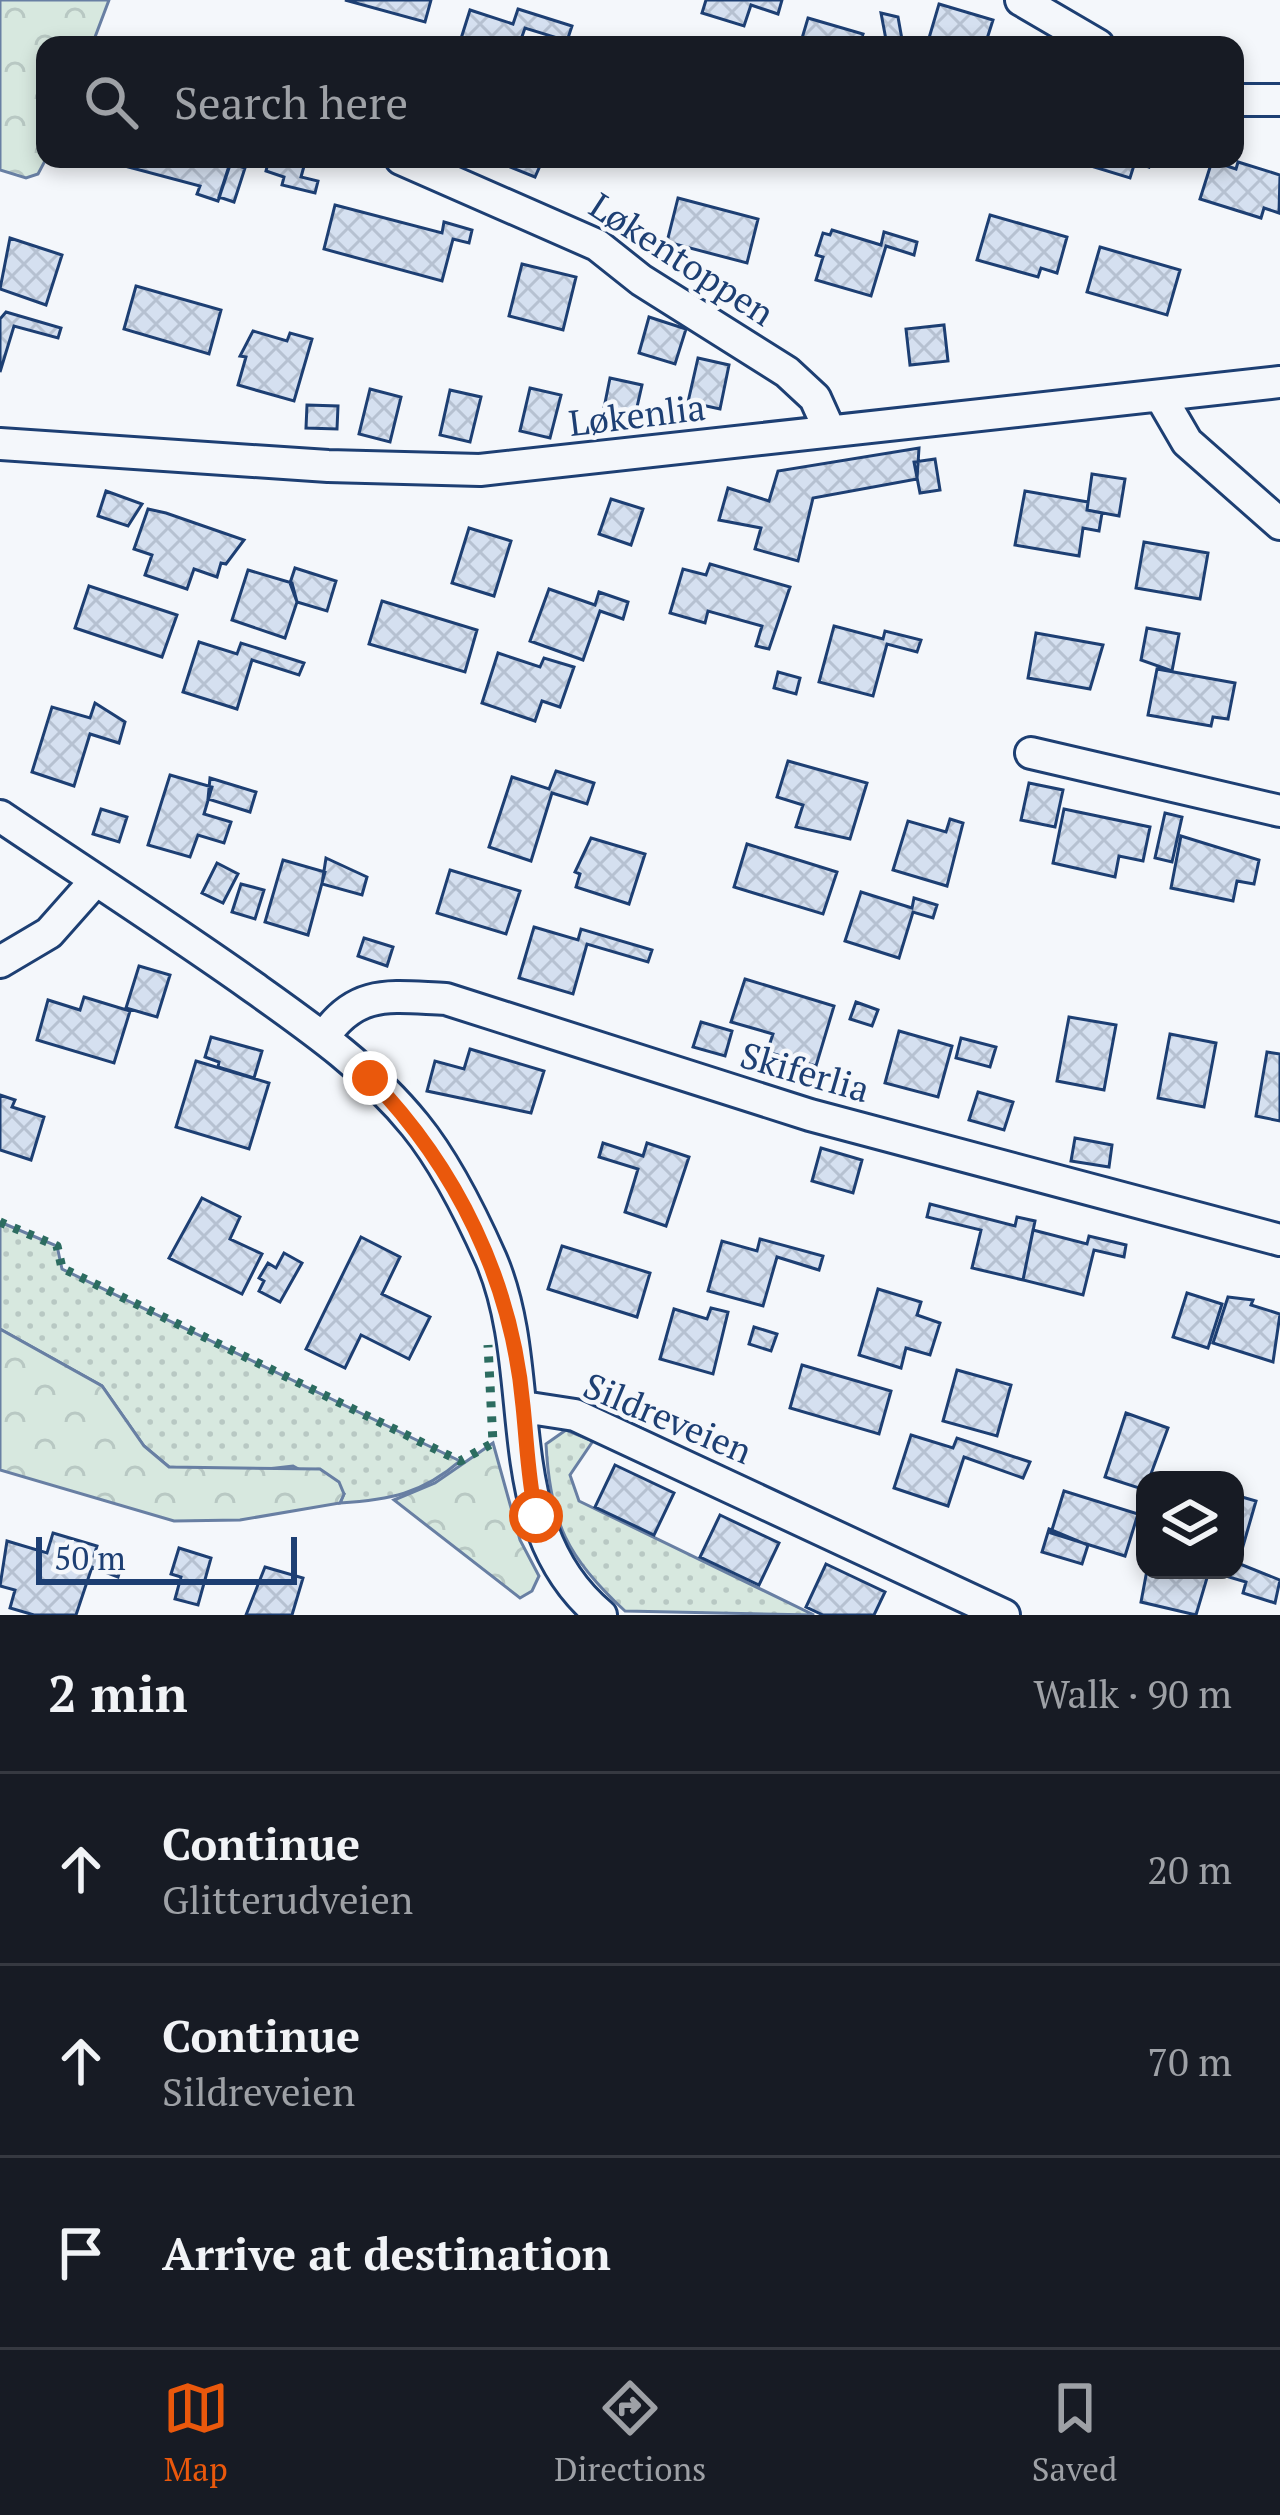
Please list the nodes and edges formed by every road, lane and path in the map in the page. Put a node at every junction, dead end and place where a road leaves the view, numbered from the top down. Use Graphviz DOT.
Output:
graph roads {
  1 [pos="1021,0"];
  2 [pos="1083,36"];
  3 [pos="1244,100"];
  4 [pos="1280,100"];
  5 [pos="422,168"];
  6 [pos="1280,382"];
  7 [pos="1162,399"];
  8 [pos="829,429"];
  9 [pos="0,444"];
  10 [pos="1280,524"];
  11 [pos="1031,753"];
  12 [pos="1280,811"];
  13 [pos="0,816"];
  14 [pos="96,880"];
  15 [pos="0,962"];
  16 [pos="324,1037"];
  17 [pos="1280,1240"];
  18 [pos="524,1406"];
  19 [pos="601,1615"];
  20 [pos="1004,1615"];
  1 -- 2 [label="street"];
  3 -- 4 [label="street"];
  5 -- 8 [label="street, Løkentoppen"];
  6 -- 7 [label="street, Løkenlia"];
  7 -- 8 [label="street, Løkenlia"];
  7 -- 10 [label="street"];
  8 -- 9 [label="street, Løkenlia"];
  11 -- 12 [label="street"];
  13 -- 14 [label="street"];
  14 -- 15 [label="street"];
  14 -- 16 [label="street"];
  16 -- 17 [label="street, Skiferlia"];
  16 -- 18 [label="street"];
  18 -- 19 [label="street"];
  18 -- 20 [label="street, Sildreveien"];
}
